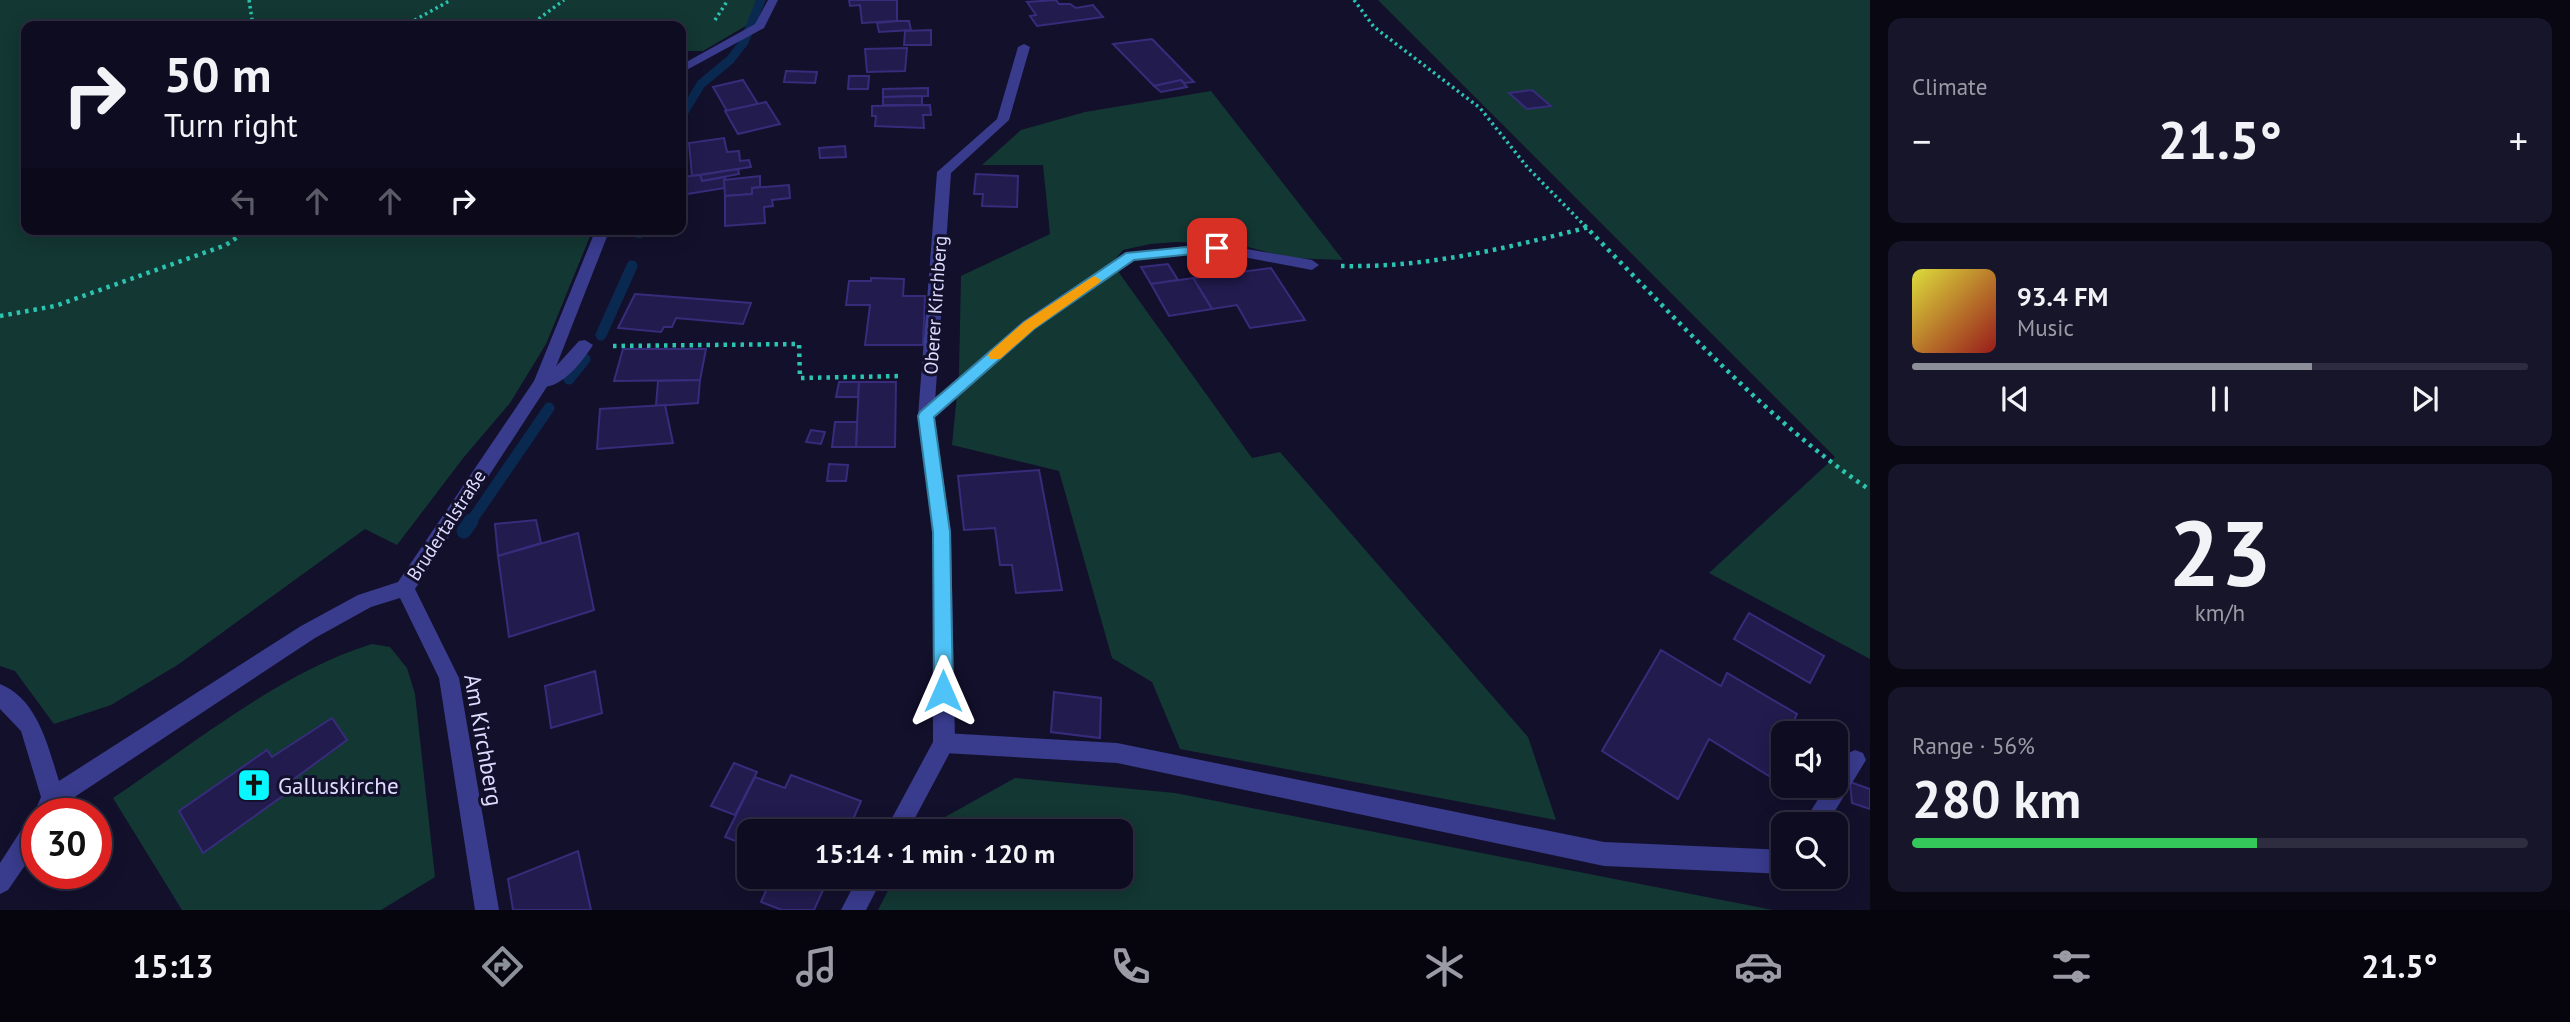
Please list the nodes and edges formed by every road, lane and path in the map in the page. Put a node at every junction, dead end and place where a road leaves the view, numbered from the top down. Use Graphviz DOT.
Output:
graph roads {
  1 [pos="249,0"];
  2 [pos="451,0"];
  3 [pos="564,0"];
  4 [pos="774,0"];
  5 [pos="1354,0"];
  6 [pos="252,21"];
  7 [pos="413,21"];
  8 [pos="536,21"];
  9 [pos="1024,47"];
  10 [pos="686,67"];
  11 [pos="1589,227"];
  12 [pos="240,235"];
  13 [pos="601,235"];
  14 [pos="1312,265"];
  15 [pos="0,316"];
  16 [pos="585,345"];
  17 [pos="931,375"];
  18 [pos="542,382"];
  19 [pos="926,416"];
  20 [pos="1870,490"];
  21 [pos="405,588"];
  22 [pos="0,694"];
  23 [pos="944,743"];
  24 [pos="1855,760"];
  25 [pos="46,798"];
  26 [pos="60,798"];
  27 [pos="1822,812"];
  28 [pos="903,819"];
  29 [pos="21,853"];
  30 [pos="1771,861"];
  31 [pos="0,882"];
  32 [pos="864,889"];
  33 [pos="486,910"];
  34 [pos="853,910"];
  1 -- 6 [label="path"];
  2 -- 7 [label="path"];
  3 -- 8 [label="path"];
  4 -- 10 [label="street"];
  5 -- 11 [label="path"];
  9 -- 17 [label="street, Oberer Kirchberg"];
  11 -- 14 [label="path"];
  11 -- 20 [label="path"];
  12 -- 15 [label="path"];
  13 -- 18 [label="street, Brudertalstraße"];
  14 -- 19 [label="street"];
  16 -- 17 [label="path"];
  16 -- 18 [label="street"];
  17 -- 19 [label="street, Oberer Kirchberg"];
  18 -- 21 [label="street, Brudertalstraße"];
  19 -- 23 [label="street, Oberer Kirchberg"];
  21 -- 26 [label="street, Brudertalstraße"];
  21 -- 33 [label="street, Am Kirchberg"];
  22 -- 25 [label="street"];
  23 -- 28 [label="street, Oberer Kirchberg"];
  23 -- 30 [label="street"];
  24 -- 27 [label="street"];
  29 -- 31 [label="street"];
  32 -- 34 [label="street"];
}
